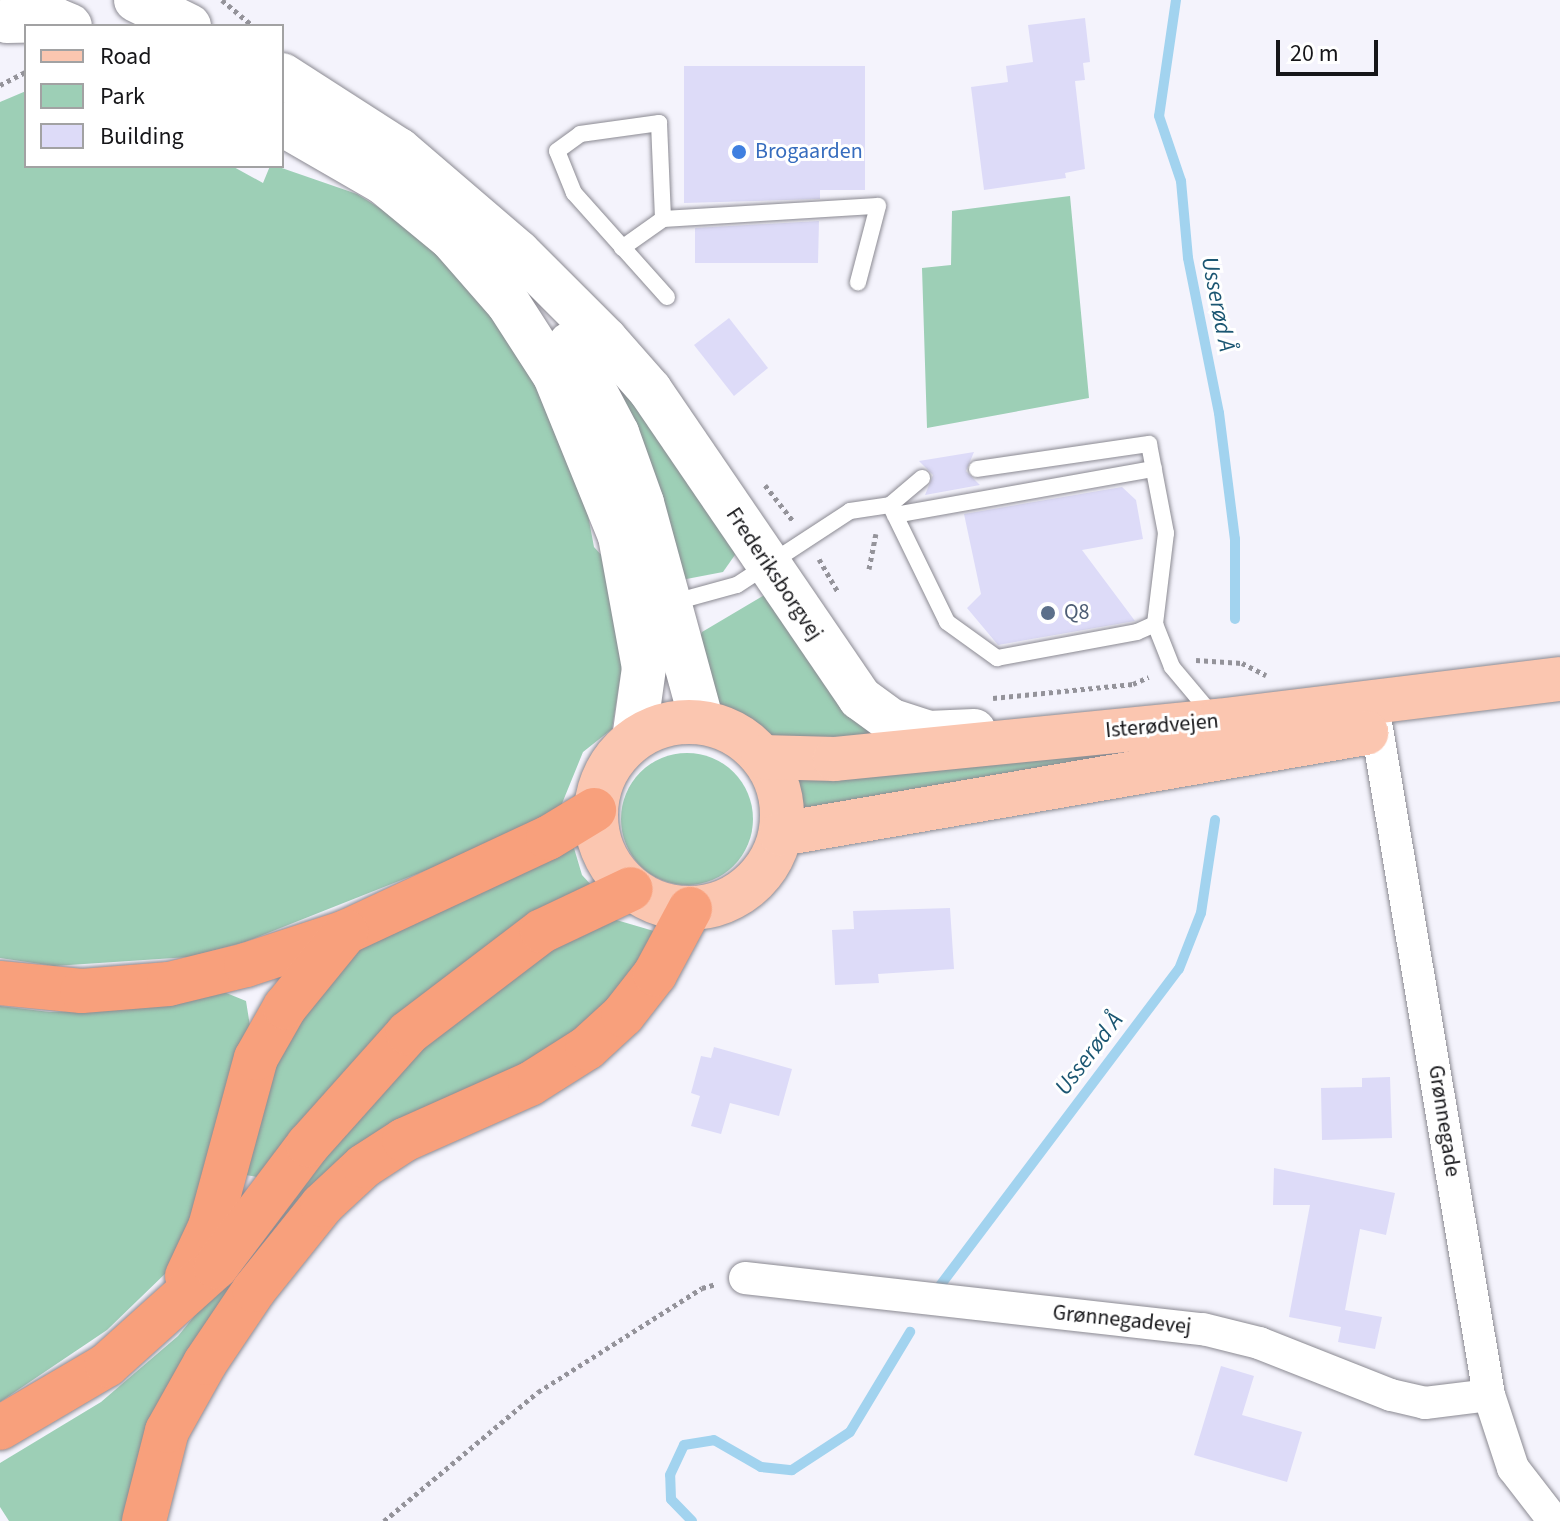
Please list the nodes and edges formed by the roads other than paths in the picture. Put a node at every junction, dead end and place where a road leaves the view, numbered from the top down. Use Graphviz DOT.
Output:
graph roads {
  1 [pos="136,0"];
  2 [pos="9,17"];
  3 [pos="65,24"];
  4 [pos="185,24"];
  5 [pos="284,76"];
  6 [pos="284,125"];
  7 [pos="663,219"];
  8 [pos="622,248"];
  9 [pos="518,252"];
  10 [pos="858,282"];
  11 [pos="667,297"];
  12 [pos="977,469"];
  13 [pos="1154,469"];
  14 [pos="922,478"];
  15 [pos="892,510"];
  16 [pos="768,566"];
  17 [pos="650,608"];
  18 [pos="1155,624"];
  19 [pos="1560,679"];
  20 [pos="1560,695"];
  21 [pos="1376,718"];
  22 [pos="1218,721"];
  23 [pos="702,722"];
  24 [pos="1112,729"];
  25 [pos="634,739"];
  26 [pos="763,757"];
  27 [pos="594,810"];
  28 [pos="781,834"];
  29 [pos="631,889"];
  30 [pos="690,909"];
  31 [pos="346,932"];
  32 [pos="0,983"];
  33 [pos="745,1278"];
  34 [pos="158,1321"];
  35 [pos="1489,1395"];
  36 [pos="0,1428"];
  37 [pos="144,1521"];
  38 [pos="1554,1521"];
  1 -- 4 [label="street"];
  2 -- 3 [label="street"];
  5 -- 9 [label="street, Frederiksborgvej"];
  6 -- 17 [label="street, Frederiksborgvej"];
  7 -- 8 [label="lane"];
  7 -- 8 [label="lane"];
  7 -- 10 [label="lane"];
  8 -- 11 [label="lane"];
  9 -- 16 [label="street, Frederiksborgvej"];
  9 -- 17 [label="street, Frederiksborgvej"];
  12 -- 13 [label="lane"];
  13 -- 15 [label="lane"];
  13 -- 18 [label="lane"];
  14 -- 15 [label="lane"];
  15 -- 16 [label="lane"];
  15 -- 18 [label="lane"];
  16 -- 17 [label="lane"];
  16 -- 24 [label="street, Frederiksborgvej"];
  17 -- 23 [label="street, Frederiksborgvej"];
  17 -- 25 [label="street, Frederiksborgvej"];
  18 -- 22 [label="lane"];
  19 -- 21 [label="main road, Isterødvejen"];
  20 -- 21 [label="main road, Isterødvejen"];
  21 -- 22 [label="main road, Isterødvejen"];
  21 -- 28 [label="main road, Isterødvejen"];
  21 -- 35 [label="street, Grønnegade"];
  22 -- 24 [label="main road, Isterødvejen"];
  23 -- 25 [label="main road"];
  23 -- 26 [label="main road"];
  24 -- 26 [label="main road, Isterødvejen"];
  25 -- 27 [label="main road"];
  26 -- 28 [label="main road"];
  27 -- 29 [label="main road"];
  27 -- 31 [label="highway"];
  28 -- 30 [label="main road"];
  29 -- 30 [label="main road"];
  29 -- 34 [label="highway"];
  30 -- 37 [label="highway"];
  31 -- 32 [label="highway"];
  31 -- 34 [label="highway"];
  33 -- 35 [label="street, Grønnegadevej"];
  34 -- 36 [label="highway"];
  35 -- 38 [label="street, Grønnegade"];
}
